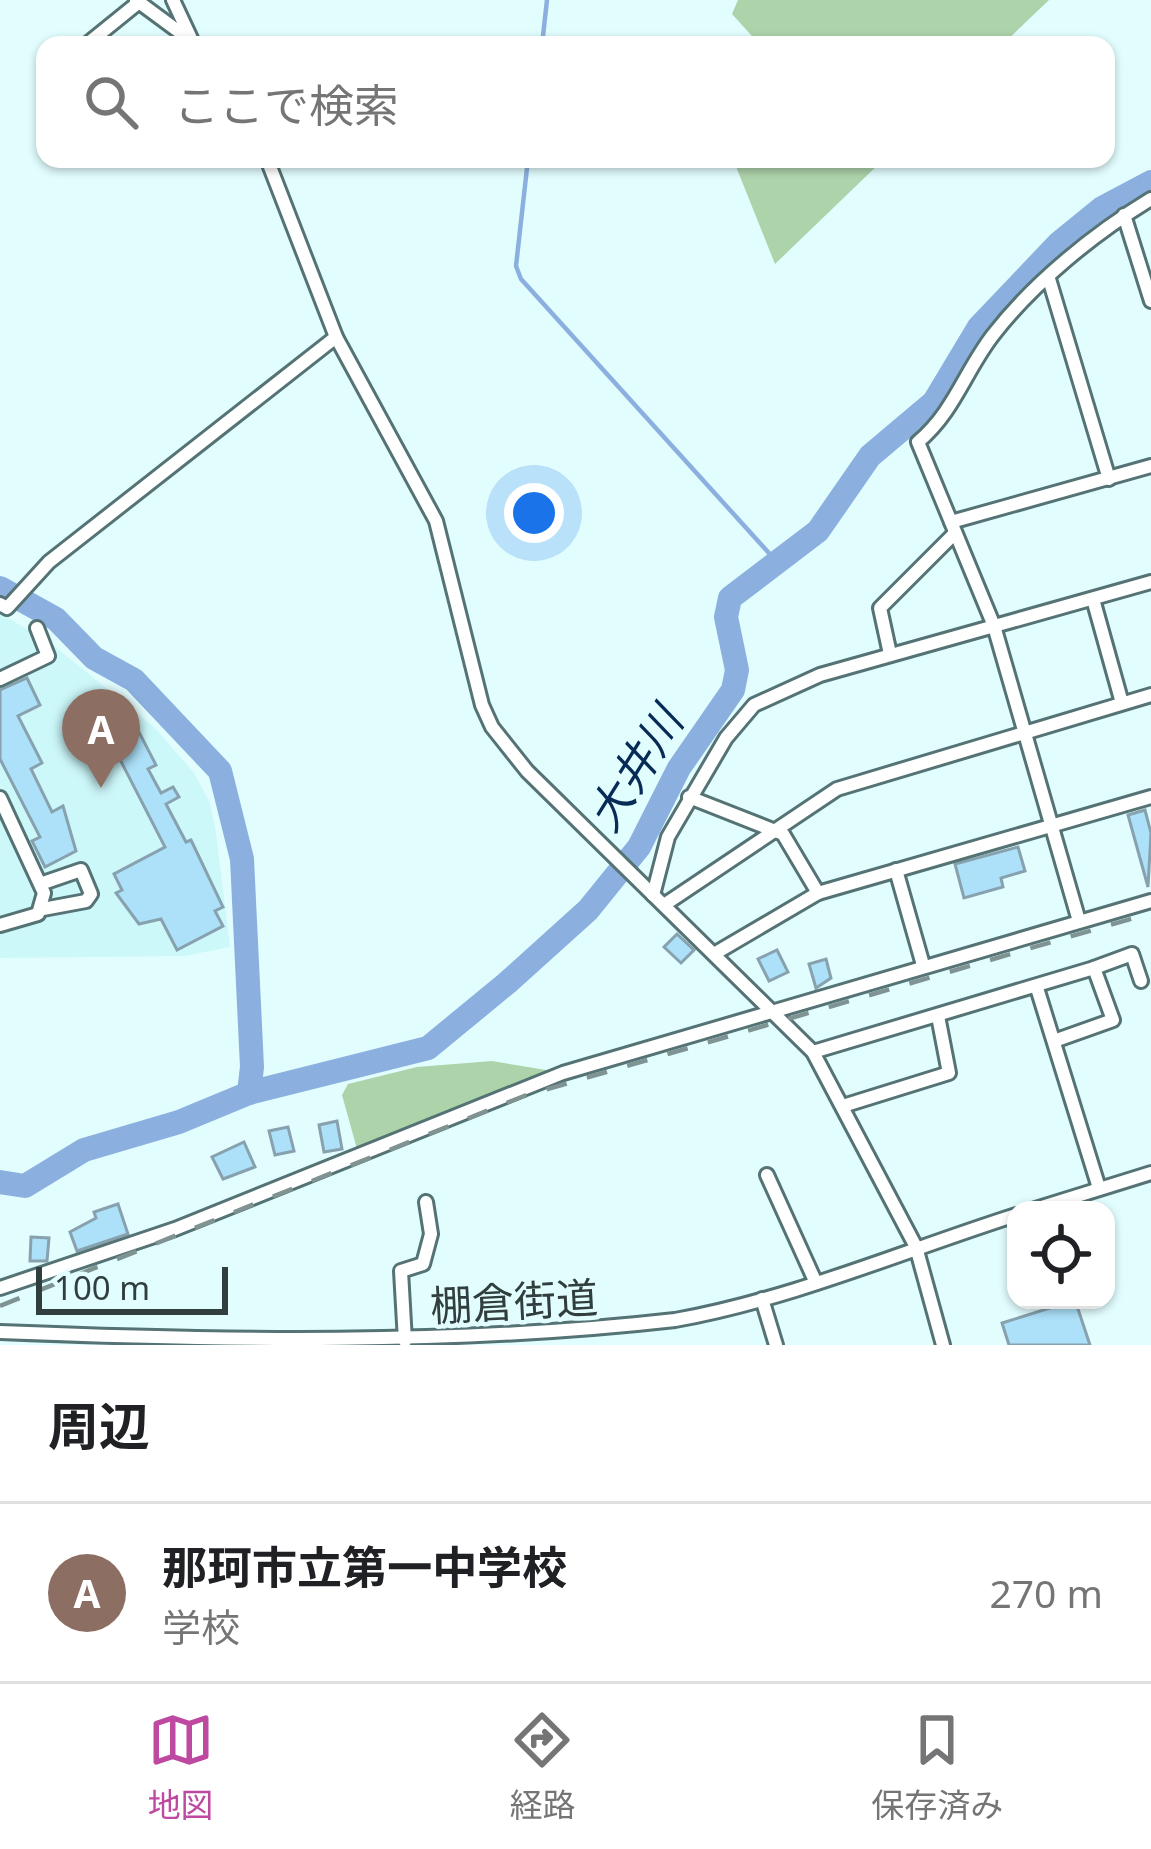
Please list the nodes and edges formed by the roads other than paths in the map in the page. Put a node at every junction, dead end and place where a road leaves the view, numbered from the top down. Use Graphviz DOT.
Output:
graph roads {
  1 [pos="172,0"];
  2 [pos="138,1"];
  3 [pos="186,29"];
  4 [pos="97,36"];
  5 [pos="190,36"];
  6 [pos="270,168"];
  7 [pos="1151,199"];
  8 [pos="1124,215"];
  9 [pos="1049,279"];
  10 [pos="1151,301"];
  11 [pos="336,337"];
  12 [pos="1151,466"];
  13 [pos="1109,479"];
  14 [pos="953,528"];
  15 [pos="1151,582"];
  16 [pos="10,599"];
  17 [pos="1093,599"];
  18 [pos="994,626"];
  19 [pos="38,628"];
  20 [pos="890,655"];
  21 [pos="0,679"];
  22 [pos="1151,695"];
  23 [pos="1122,703"];
  24 [pos="1024,730"];
  25 [pos="689,796"];
  26 [pos="1151,796"];
  27 [pos="0,798"];
  28 [pos="1052,826"];
  29 [pos="773,827"];
  30 [pos="896,871"];
  31 [pos="43,883"];
  32 [pos="818,893"];
  33 [pos="659,900"];
  34 [pos="1151,901"];
  35 [pos="43,909"];
  36 [pos="1079,921"];
  37 [pos="0,925"];
  38 [pos="714,954"];
  39 [pos="923,965"];
  40 [pos="1094,968"];
  41 [pos="1142,981"];
  42 [pos="1037,988"];
  43 [pos="773,1012"];
  44 [pos="938,1016"];
  45 [pos="1054,1041"];
  46 [pos="813,1052"];
  47 [pos="846,1105"];
  48 [pos="1151,1173"];
  49 [pos="767,1175"];
  50 [pos="1100,1189"];
  51 [pos="1061,1201"];
  52 [pos="426,1202"];
  53 [pos="1007,1218"];
  54 [pos="916,1247"];
  55 [pos="816,1283"];
  56 [pos="0,1288"];
  57 [pos="762,1299"];
  58 [pos="0,1332"];
  59 [pos="405,1341"];
  60 [pos="482,1342"];
  61 [pos="316,1343"];
  62 [pos="338,1343"];
  63 [pos="776,1345"];
  64 [pos="944,1345"];
  1 -- 3 [label="street"];
  2 -- 3 [label="street"];
  2 -- 4 [label="street"];
  3 -- 5 [label="street"];
  6 -- 11 [label="street"];
  7 -- 8 [label="street"];
  8 -- 9 [label="street"];
  8 -- 10 [label="street"];
  9 -- 13 [label="street"];
  9 -- 14 [label="street"];
  11 -- 16 [label="street"];
  11 -- 33 [label="street"];
  12 -- 13 [label="street"];
  13 -- 14 [label="street"];
  14 -- 18 [label="street"];
  14 -- 20 [label="street"];
  15 -- 17 [label="street"];
  17 -- 18 [label="street"];
  17 -- 23 [label="street"];
  18 -- 20 [label="street"];
  18 -- 24 [label="street"];
  19 -- 21 [label="street"];
  20 -- 25 [label="street"];
  22 -- 23 [label="street"];
  23 -- 24 [label="street"];
  24 -- 28 [label="street"];
  24 -- 29 [label="street"];
  25 -- 29 [label="street"];
  25 -- 33 [label="street"];
  26 -- 28 [label="street"];
  27 -- 31 [label="street"];
  28 -- 30 [label="street"];
  28 -- 36 [label="street"];
  29 -- 32 [label="street"];
  29 -- 33 [label="street"];
  30 -- 32 [label="street"];
  30 -- 39 [label="street"];
  31 -- 35 [label="street"];
  31 -- 35 [label="street"];
  32 -- 38 [label="street"];
  33 -- 38 [label="street"];
  34 -- 36 [label="street"];
  35 -- 37 [label="street"];
  36 -- 39 [label="street"];
  38 -- 43 [label="street"];
  39 -- 43 [label="street"];
  40 -- 41 [label="street"];
  40 -- 42 [label="street"];
  40 -- 45 [label="street"];
  42 -- 44 [label="street"];
  42 -- 45 [label="street"];
  43 -- 46 [label="street"];
  43 -- 56 [label="street"];
  44 -- 46 [label="street"];
  44 -- 47 [label="street"];
  45 -- 50 [label="street"];
  46 -- 47 [label="street"];
  47 -- 54 [label="street"];
  48 -- 50 [label="street"];
  49 -- 55 [label="street"];
  50 -- 51 [label="street"];
  52 -- 59 [label="street"];
  53 -- 54 [label="street, 棚倉街道"];
  54 -- 55 [label="street, 棚倉街道"];
  54 -- 64 [label="street"];
  55 -- 57 [label="street, 棚倉街道"];
  57 -- 60 [label="street, 棚倉街道"];
  57 -- 63 [label="street"];
  58 -- 61 [label="street, 棚倉街道"];
  59 -- 60 [label="street, 棚倉街道"];
  59 -- 62 [label="street, 棚倉街道"];
  61 -- 62 [label="street, 棚倉街道"];
}
